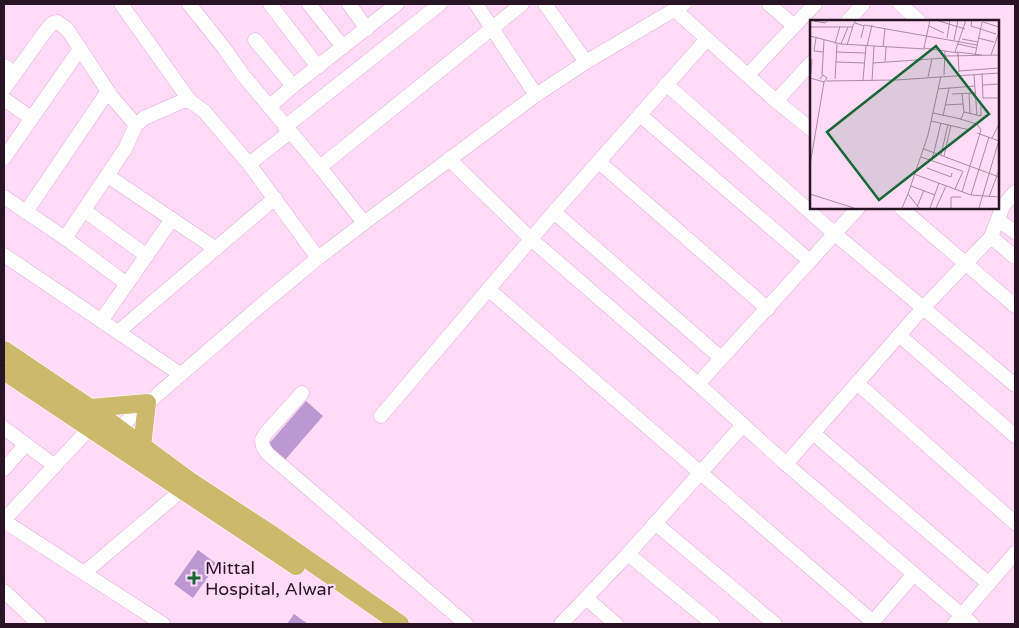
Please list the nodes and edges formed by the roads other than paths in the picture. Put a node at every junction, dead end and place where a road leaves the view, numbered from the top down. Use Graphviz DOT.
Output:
graph roads {
  1 [pos="121,4"];
  2 [pos="189,4"];
  3 [pos="270,4"];
  4 [pos="309,4"];
  5 [pos="349,4"];
  6 [pos="397,4"];
  7 [pos="440,4"];
  8 [pos="476,4"];
  9 [pos="522,4"];
  10 [pos="545,4"];
  11 [pos="769,4"];
  12 [pos="815,4"];
  13 [pos="863,4"];
  14 [pos="900,4"];
  15 [pos="679,7"];
  16 [pos="849,20"];
  17 [pos="918,20"];
  18 [pos="794,26"];
  19 [pos="490,28"];
  20 [pos="367,29"];
  21 [pos="707,39"];
  22 [pos="255,40"];
  23 [pos="343,47"];
  24 [pos="80,49"];
  25 [pos="586,62"];
  26 [pos="810,64"];
  27 [pos="318,67"];
  28 [pos="10,69"];
  29 [pos="748,76"];
  30 [pos="666,84"];
  31 [pos="293,86"];
  32 [pos="4,89"];
  33 [pos="108,91"];
  34 [pos="536,95"];
  35 [pos="4,99"];
  36 [pos="190,101"];
  37 [pos="776,101"];
  38 [pos="269,107"];
  39 [pos="640,115"];
  40 [pos="32,118"];
  41 [pos="136,124"];
  42 [pos="810,128"];
  43 [pos="287,129"];
  44 [pos="5,155"];
  45 [pos="449,159"];
  46 [pos="599,162"];
  47 [pos="249,164"];
  48 [pos="320,168"];
  49 [pos="108,176"];
  50 [pos="1015,192"];
  51 [pos="4,197"];
  52 [pos="275,198"];
  53 [pos="857,209"];
  54 [pos="902,209"];
  55 [pos="85,210"];
  56 [pos="26,212"];
  57 [pos="554,212"];
  58 [pos="172,219"];
  59 [pos="998,220"];
  60 [pos="364,223"];
  61 [pos="1015,232"];
  62 [pos="835,234"];
  63 [pos="991,237"];
  64 [pos="65,238"];
  65 [pos="531,239"];
  66 [pos="216,249"];
  67 [pos="4,255"];
  68 [pos="147,256"];
  69 [pos="1015,257"];
  70 [pos="318,258"];
  71 [pos="810,261"];
  72 [pos="965,263"];
  73 [pos="128,284"];
  74 [pos="488,289"];
  75 [pos="1015,306"];
  76 [pos="923,308"];
  77 [pos="768,309"];
  78 [pos="101,320"];
  79 [pos="118,332"];
  80 [pos="899,335"];
  81 [pos="4,350"];
  82 [pos="721,358"];
  83 [pos="4,371"];
  84 [pos="180,374"];
  85 [pos="857,383"];
  86 [pos="698,384"];
  87 [pos="1015,385"];
  88 [pos="302,393"];
  89 [pos="147,403"];
  90 [pos="90,408"];
  91 [pos="381,416"];
  92 [pos="743,425"];
  93 [pos="4,428"];
  94 [pos="89,428"];
  95 [pos="813,433"];
  96 [pos="112,434"];
  97 [pos="1015,436"];
  98 [pos="25,444"];
  99 [pos="142,446"];
  100 [pos="6,462"];
  101 [pos="786,464"];
  102 [pos="55,466"];
  103 [pos="700,474"];
  104 [pos="182,490"];
  105 [pos="4,520"];
  106 [pos="1015,522"];
  107 [pos="656,523"];
  108 [pos="1015,553"];
  109 [pos="628,554"];
  110 [pos="84,573"];
  111 [pos="914,574"];
  112 [pos="989,584"];
  113 [pos="4,591"];
  114 [pos="586,598"];
  115 [pos="963,621"];
  116 [pos="872,623"];
  117 [pos="39,624"];
  118 [pos="163,624"];
  119 [pos="380,624"];
  120 [pos="400,624"];
  121 [pos="466,624"];
  122 [pos="561,624"];
  123 [pos="616,624"];
  124 [pos="713,624"];
  125 [pos="775,624"];
  1 -- 36 [label="street"];
  2 -- 38 [label="street"];
  3 -- 27 [label="street"];
  4 -- 23 [label="street"];
  5 -- 20 [label="street"];
  6 -- 20 [label="street"];
  7 -- 43 [label="street"];
  8 -- 19 [label="street"];
  9 -- 19 [label="street"];
  10 -- 25 [label="street"];
  11 -- 18 [label="street"];
  12 -- 18 [label="street"];
  13 -- 16 [label="street"];
  14 -- 17 [label="street"];
  15 -- 21 [label="street"];
  15 -- 25 [label="street"];
  18 -- 29 [label="street"];
  19 -- 34 [label="street"];
  19 -- 48 [label="street"];
  20 -- 23 [label="street"];
  21 -- 29 [label="street"];
  21 -- 30 [label="street"];
  22 -- 31 [label="street"];
  23 -- 27 [label="street"];
  24 -- 28 [label="street"];
  24 -- 33 [label="street"];
  24 -- 40 [label="street"];
  25 -- 34 [label="street"];
  26 -- 37 [label="street"];
  27 -- 31 [label="street"];
  28 -- 32 [label="street"];
  29 -- 37 [label="street"];
  30 -- 39 [label="street"];
  30 -- 62 [label="street"];
  31 -- 38 [label="street"];
  33 -- 41 [label="street"];
  33 -- 56 [label="street"];
  34 -- 45 [label="street"];
  35 -- 40 [label="street"];
  36 -- 41 [label="street"];
  36 -- 47 [label="street"];
  37 -- 42 [label="street"];
  38 -- 43 [label="street"];
  39 -- 46 [label="street"];
  39 -- 71 [label="street"];
  40 -- 44 [label="street"];
  41 -- 49 [label="street"];
  43 -- 47 [label="street"];
  43 -- 48 [label="street"];
  45 -- 60 [label="street"];
  45 -- 65 [label="street"];
  46 -- 57 [label="street"];
  46 -- 77 [label="street"];
  47 -- 52 [label="street"];
  48 -- 60 [label="street"];
  49 -- 55 [label="street"];
  49 -- 58 [label="street"];
  50 -- 59 [label="street"];
  51 -- 56 [label="street"];
  52 -- 66 [label="street"];
  52 -- 70 [label="street"];
  53 -- 62 [label="street"];
  54 -- 72 [label="street"];
  55 -- 64 [label="street"];
  55 -- 68 [label="street"];
  56 -- 64 [label="street"];
  57 -- 65 [label="street"];
  57 -- 82 [label="street"];
  58 -- 66 [label="street"];
  58 -- 68 [label="street"];
  59 -- 61 [label="street"];
  59 -- 63 [label="street"];
  60 -- 70 [label="street"];
  62 -- 71 [label="street"];
  62 -- 76 [label="street"];
  63 -- 69 [label="street"];
  63 -- 72 [label="street"];
  64 -- 73 [label="street"];
  65 -- 74 [label="street"];
  65 -- 86 [label="street"];
  66 -- 79 [label="street"];
  67 -- 78 [label="street"];
  68 -- 73 [label="street"];
  70 -- 84 [label="street"];
  71 -- 77 [label="street"];
  72 -- 75 [label="street"];
  72 -- 76 [label="street"];
  73 -- 78 [label="street"];
  74 -- 91 [label="street"];
  74 -- 103 [label="street"];
  76 -- 80 [label="street"];
  76 -- 87 [label="street"];
  77 -- 82 [label="street"];
  78 -- 79 [label="street"];
  79 -- 84 [label="street"];
  80 -- 85 [label="street"];
  80 -- 97 [label="street"];
  81 -- 90 [label="main road"];
  82 -- 86 [label="street"];
  83 -- 94 [label="main road"];
  84 -- 89 [label="street"];
  85 -- 95 [label="street"];
  85 -- 106 [label="street"];
  86 -- 92 [label="street"];
  88 -- 121 [label="street"];
  89 -- 90 [label="main road"];
  89 -- 96 [label="street"];
  89 -- 99 [label="main road"];
  90 -- 96 [label="main road"];
  92 -- 101 [label="street"];
  92 -- 103 [label="street"];
  93 -- 98 [label="street"];
  94 -- 96 [label="main road"];
  94 -- 102 [label="street"];
  95 -- 101 [label="street"];
  95 -- 112 [label="street"];
  96 -- 99 [label="main road"];
  96 -- 104 [label="main road"];
  98 -- 100 [label="street"];
  98 -- 102 [label="street"];
  99 -- 120 [label="main road"];
  101 -- 111 [label="street"];
  102 -- 105 [label="street"];
  103 -- 107 [label="street"];
  103 -- 116 [label="street"];
  104 -- 110 [label="street"];
  104 -- 119 [label="main road"];
  105 -- 110 [label="street"];
  107 -- 109 [label="street"];
  107 -- 125 [label="street"];
  108 -- 112 [label="street"];
  109 -- 114 [label="street"];
  109 -- 124 [label="street"];
  110 -- 118 [label="street"];
  111 -- 115 [label="street"];
  111 -- 116 [label="street"];
  112 -- 115 [label="street"];
  113 -- 117 [label="street"];
  114 -- 122 [label="street"];
  114 -- 123 [label="street"];
}
